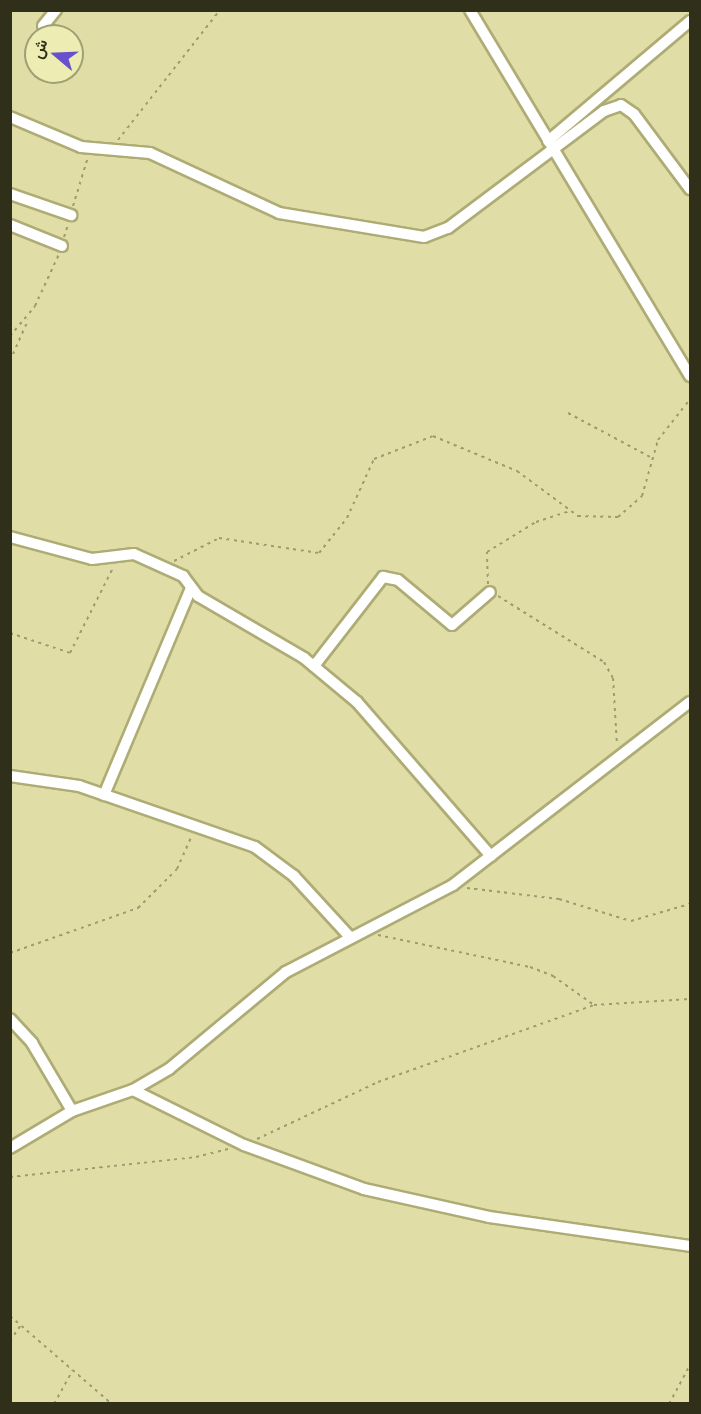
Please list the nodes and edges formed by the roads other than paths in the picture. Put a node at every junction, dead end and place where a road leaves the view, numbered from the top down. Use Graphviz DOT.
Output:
graph roads {
  1 [pos="56,10"];
  2 [pos="470,10"];
  3 [pos="690,21"];
  4 [pos="45,24"];
  5 [pos="10,117"];
  6 [pos="550,145"];
  7 [pos="690,189"];
  8 [pos="10,194"];
  9 [pos="71,215"];
  10 [pos="10,225"];
  11 [pos="62,246"];
  12 [pos="690,376"];
  13 [pos="10,537"];
  14 [pos="191,588"];
  15 [pos="490,592"];
  16 [pos="314,666"];
  17 [pos="690,702"];
  18 [pos="10,776"];
  19 [pos="105,795"];
  20 [pos="490,856"];
  21 [pos="353,933"];
  22 [pos="10,1019"];
  23 [pos="133,1090"];
  24 [pos="72,1111"];
  25 [pos="10,1148"];
  26 [pos="690,1245"];
  1 -- 4 [label="street"];
  2 -- 6 [label="street"];
  3 -- 6 [label="street"];
  5 -- 6 [label="street"];
  6 -- 7 [label="street"];
  6 -- 12 [label="street"];
  8 -- 9 [label="street"];
  10 -- 11 [label="street"];
  13 -- 14 [label="street"];
  14 -- 16 [label="street"];
  14 -- 19 [label="street"];
  15 -- 16 [label="street"];
  16 -- 20 [label="street"];
  17 -- 20 [label="street"];
  18 -- 19 [label="street"];
  19 -- 21 [label="street"];
  20 -- 21 [label="street"];
  21 -- 23 [label="street"];
  22 -- 24 [label="street"];
  23 -- 24 [label="street"];
  23 -- 26 [label="street"];
  24 -- 25 [label="street"];
}
